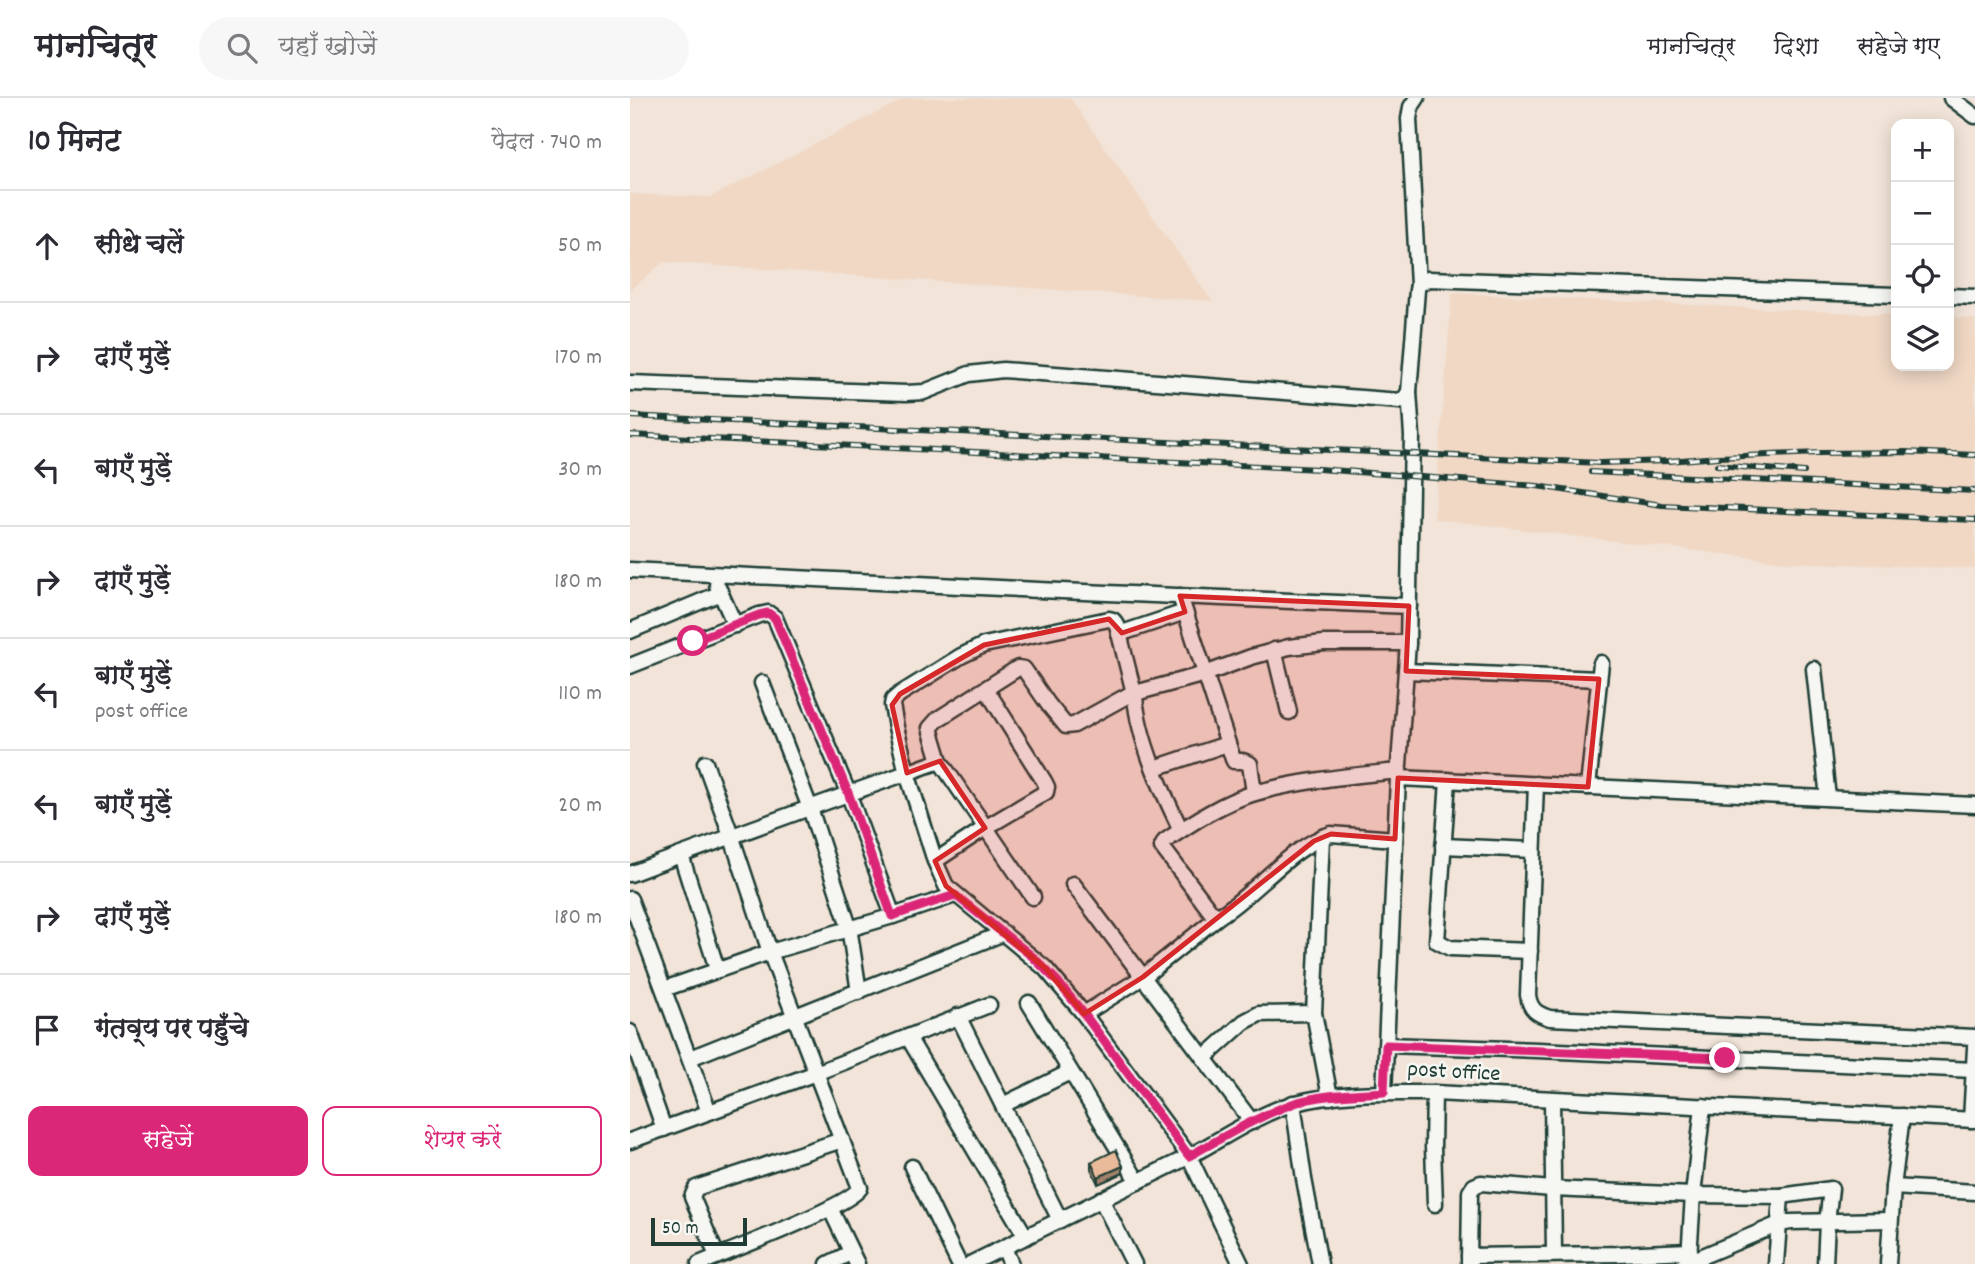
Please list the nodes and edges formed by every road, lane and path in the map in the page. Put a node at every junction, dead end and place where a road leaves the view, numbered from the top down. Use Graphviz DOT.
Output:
graph roads {
  1 [pos="1417,98"];
  2 [pos="1951,98"];
  3 [pos="1975,116"];
  4 [pos="1418,285"];
  5 [pos="1891,295"];
  6 [pos="1954,296"];
  7 [pos="1975,297"];
  8 [pos="630,383"];
  9 [pos="1409,392"];
  10 [pos="630,570"];
  11 [pos="713,574"];
  12 [pos="721,593"];
  13 [pos="1180,596"];
  14 [pos="1409,606"];
  15 [pos="1185,612"];
  16 [pos="735,625"];
  17 [pos="630,631"];
  18 [pos="1119,634"];
  19 [pos="1408,643"];
  20 [pos="1274,650"];
  21 [pos="1601,663"];
  22 [pos="630,666"];
  23 [pos="1814,669"];
  24 [pos="1406,671"];
  25 [pos="1205,674"];
  26 [pos="1599,679"];
  27 [pos="762,683"];
  28 [pos="986,689"];
  29 [pos="1135,694"];
  30 [pos="1289,712"];
  31 [pos="1227,744"];
  32 [pos="940,761"];
  33 [pos="705,763"];
  34 [pos="1155,768"];
  35 [pos="907,773"];
  36 [pos="1399,775"];
  37 [pos="1448,780"];
  38 [pos="1536,785"];
  39 [pos="1588,787"];
  40 [pos="1254,793"];
  41 [pos="849,795"];
  42 [pos="1828,798"];
  43 [pos="1975,805"];
  44 [pos="810,808"];
  45 [pos="985,828"];
  46 [pos="1181,830"];
  47 [pos="732,835"];
  48 [pos="1322,837"];
  49 [pos="1395,839"];
  50 [pos="1443,846"];
  51 [pos="1533,850"];
  52 [pos="681,855"];
  53 [pos="935,861"];
  54 [pos="630,874"];
  55 [pos="1073,884"];
  56 [pos="955,895"];
  57 [pos="1033,897"];
  58 [pos="630,899"];
  59 [pos="892,916"];
  60 [pos="1219,916"];
  61 [pos="849,927"];
  62 [pos="1004,933"];
  63 [pos="1530,951"];
  64 [pos="770,952"];
  65 [pos="717,969"];
  66 [pos="1143,977"];
  67 [pos="664,989"];
  68 [pos="859,992"];
  69 [pos="1029,1003"];
  70 [pos="989,1005"];
  71 [pos="1314,1013"];
  72 [pos="1084,1014"];
  73 [pos="795,1016"];
  74 [pos="958,1016"];
  75 [pos="630,1032"];
  76 [pos="908,1037"];
  77 [pos="1975,1037"];
  78 [pos="1386,1045"];
  79 [pos="1975,1048"];
  80 [pos="690,1058"];
  81 [pos="1204,1058"];
  82 [pos="1974,1070"];
  83 [pos="1070,1072"];
  84 [pos="816,1073"];
  85 [pos="1384,1092"];
  86 [pos="1434,1093"];
  87 [pos="1330,1097"];
  88 [pos="1552,1100"];
  89 [pos="1293,1104"];
  90 [pos="1003,1105"];
  91 [pos="1703,1106"];
  92 [pos="709,1112"];
  93 [pos="1902,1116"];
  94 [pos="1973,1120"];
  95 [pos="1252,1122"];
  96 [pos="664,1129"];
  97 [pos="842,1140"];
  98 [pos="630,1142"];
  99 [pos="1189,1156"];
  100 [pos="912,1167"];
  101 [pos="1138,1182"];
  102 [pos="1893,1187"];
  103 [pos="1552,1189"];
  104 [pos="1975,1192"];
  105 [pos="1693,1195"];
  106 [pos="1781,1196"];
  107 [pos="1101,1199"];
  108 [pos="1435,1204"];
  109 [pos="830,1208"];
  110 [pos="1060,1220"];
  111 [pos="1890,1220"];
  112 [pos="1827,1222"];
  113 [pos="1780,1224"];
  114 [pos="1026,1237"];
  115 [pos="1004,1248"];
  116 [pos="1726,1248"];
  117 [pos="1554,1254"];
  118 [pos="717,1256"];
  119 [pos="854,1259"];
  120 [pos="1618,1259"];
  121 [pos="1687,1259"];
  122 [pos="1469,1260"];
  123 [pos="699,1264"];
  124 [pos="828,1264"];
  125 [pos="959,1264"];
  126 [pos="970,1264"];
  127 [pos="1011,1264"];
  128 [pos="1134,1264"];
  129 [pos="1241,1264"];
  130 [pos="1320,1264"];
  131 [pos="1725,1264"];
  132 [pos="1776,1264"];
  133 [pos="1825,1264"];
  134 [pos="1888,1264"];
  1 -- 4 [label="street"];
  2 -- 3 [label="street"];
  4 -- 5 [label="street"];
  4 -- 9 [label="street"];
  6 -- 7 [label="street"];
  8 -- 9 [label="street"];
  9 -- 14 [label="street"];
  10 -- 11 [label="street"];
  11 -- 12 [label="street"];
  11 -- 13 [label="street"];
  12 -- 16 [label="street"];
  12 -- 17 [label="street"];
  13 -- 14 [label="street"];
  13 -- 15 [label="street"];
  14 -- 19 [label="street"];
  15 -- 18 [label="street"];
  15 -- 25 [label="street"];
  16 -- 22 [label="street"];
  16 -- 41 [label="street"];
  18 -- 29 [label="street"];
  18 -- 35 [label="street"];
  19 -- 20 [label="street"];
  19 -- 24 [label="street"];
  20 -- 25 [label="street"];
  20 -- 30 [label="street"];
  21 -- 26 [label="street"];
  23 -- 42 [label="street"];
  24 -- 26 [label="street"];
  24 -- 36 [label="street"];
  25 -- 29 [label="street"];
  25 -- 31 [label="street"];
  26 -- 39 [label="street"];
  27 -- 44 [label="street"];
  28 -- 29 [label="street"];
  28 -- 32 [label="street"];
  28 -- 45 [label="street"];
  29 -- 34 [label="street"];
  31 -- 34 [label="street"];
  31 -- 40 [label="street"];
  32 -- 35 [label="street"];
  32 -- 45 [label="street"];
  33 -- 47 [label="street"];
  34 -- 46 [label="street"];
  35 -- 41 [label="street"];
  35 -- 53 [label="street"];
  36 -- 37 [label="street"];
  36 -- 40 [label="street"];
  36 -- 49 [label="street"];
  37 -- 38 [label="street"];
  37 -- 50 [label="street"];
  38 -- 39 [label="street"];
  38 -- 51 [label="street"];
  39 -- 42 [label="street"];
  40 -- 46 [label="street"];
  41 -- 44 [label="street"];
  41 -- 59 [label="street"];
  42 -- 43 [label="street"];
  44 -- 47 [label="street"];
  44 -- 61 [label="street"];
  45 -- 53 [label="street"];
  45 -- 57 [label="street"];
  46 -- 60 [label="street"];
  47 -- 52 [label="street"];
  47 -- 64 [label="street"];
  48 -- 49 [label="street"];
  48 -- 60 [label="street"];
  48 -- 71 [label="street"];
  49 -- 78 [label="street"];
  50 -- 51 [label="street"];
  50 -- 63 [label="street"];
  51 -- 63 [label="street"];
  52 -- 54 [label="street"];
  52 -- 65 [label="street"];
  53 -- 56 [label="street"];
  55 -- 66 [label="street"];
  56 -- 59 [label="street"];
  56 -- 62 [label="street"];
  58 -- 67 [label="street"];
  59 -- 61 [label="street"];
  60 -- 66 [label="street"];
  61 -- 64 [label="street"];
  61 -- 68 [label="street"];
  62 -- 68 [label="street"];
  62 -- 72 [label="street"];
  63 -- 77 [label="street"];
  64 -- 65 [label="street"];
  64 -- 73 [label="street"];
  65 -- 67 [label="street"];
  66 -- 72 [label="street"];
  66 -- 81 [label="street"];
  67 -- 80 [label="street"];
  68 -- 73 [label="street"];
  69 -- 83 [label="street"];
  70 -- 74 [label="street"];
  71 -- 81 [label="street"];
  71 -- 87 [label="street"];
  72 -- 99 [label="street"];
  73 -- 80 [label="street"];
  73 -- 84 [label="street"];
  74 -- 76 [label="street"];
  74 -- 90 [label="street"];
  75 -- 96 [label="street"];
  76 -- 84 [label="street"];
  76 -- 114 [label="street"];
  78 -- 82 [label="street"];
  78 -- 85 [label="street"];
  79 -- 82 [label="street"];
  80 -- 92 [label="street"];
  81 -- 95 [label="street"];
  82 -- 94 [label="street"];
  83 -- 90 [label="street"];
  83 -- 101 [label="street"];
  84 -- 92 [label="street"];
  84 -- 97 [label="street"];
  85 -- 86 [label="street, post office"];
  85 -- 87 [label="street, post office"];
  86 -- 88 [label="street, post office"];
  86 -- 108 [label="street"];
  87 -- 89 [label="street, post office"];
  88 -- 91 [label="street, post office"];
  88 -- 103 [label="street"];
  89 -- 95 [label="street, post office"];
  89 -- 130 [label="street"];
  90 -- 110 [label="street"];
  91 -- 93 [label="street, post office"];
  91 -- 105 [label="street"];
  92 -- 96 [label="street"];
  93 -- 94 [label="street, post office"];
  93 -- 102 [label="street"];
  95 -- 99 [label="street, post office"];
  96 -- 98 [label="street"];
  97 -- 109 [label="street"];
  97 -- 118 [label="street"];
  99 -- 101 [label="street, post office"];
  99 -- 129 [label="street"];
  100 -- 125 [label="street"];
  101 -- 107 [label="street, post office"];
  102 -- 104 [label="street"];
  102 -- 111 [label="street"];
  103 -- 105 [label="street"];
  103 -- 117 [label="street"];
  103 -- 122 [label="street"];
  105 -- 106 [label="street"];
  105 -- 121 [label="street"];
  106 -- 112 [label="street"];
  106 -- 113 [label="street"];
  107 -- 110 [label="street, post office"];
  107 -- 128 [label="street"];
  109 -- 118 [label="street"];
  109 -- 119 [label="street"];
  110 -- 114 [label="street, post office"];
  111 -- 112 [label="street"];
  111 -- 134 [label="street"];
  112 -- 113 [label="street"];
  112 -- 133 [label="street"];
  113 -- 116 [label="street"];
  113 -- 132 [label="street"];
  114 -- 115 [label="street, post office"];
  115 -- 126 [label="street, post office"];
  115 -- 127 [label="street"];
  116 -- 121 [label="street"];
  116 -- 131 [label="street"];
  117 -- 120 [label="street"];
  117 -- 122 [label="street"];
  118 -- 123 [label="street"];
  119 -- 124 [label="street"];
  120 -- 121 [label="street"];
}
